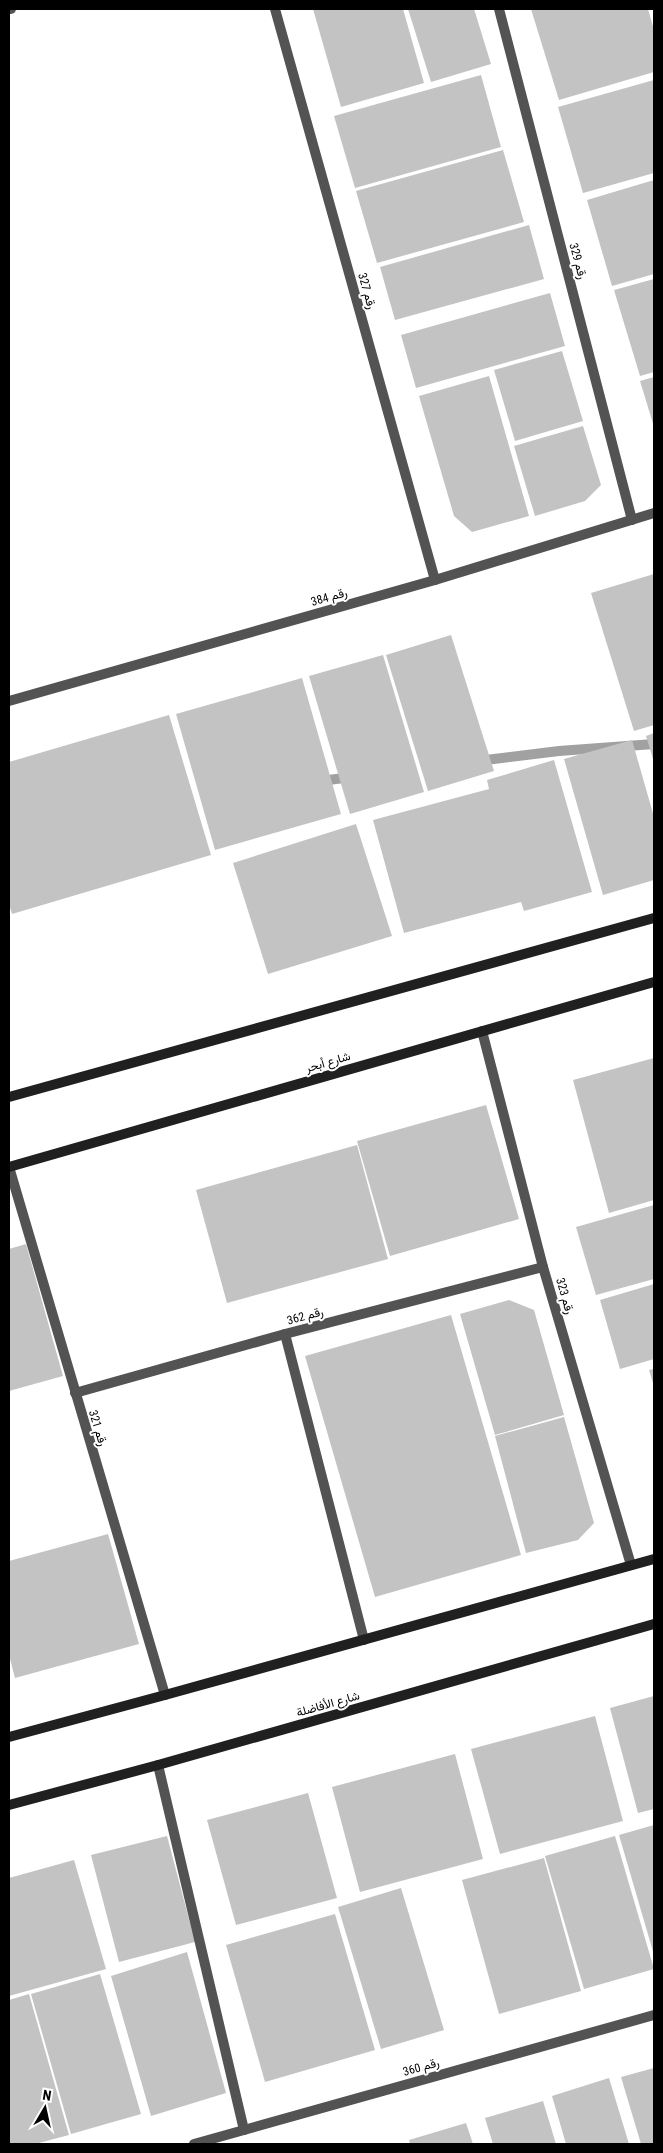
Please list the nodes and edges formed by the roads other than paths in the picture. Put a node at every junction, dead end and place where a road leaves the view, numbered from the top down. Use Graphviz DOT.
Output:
graph roads {
  1 [pos="275,9"];
  2 [pos="499,9"];
  3 [pos="654,513"];
  4 [pos="632,520"];
  5 [pos="435,580"];
  6 [pos="9,701"];
  7 [pos="654,918"];
  8 [pos="654,982"];
  9 [pos="482,1031"];
  10 [pos="9,1097"];
  11 [pos="9,1167"];
  12 [pos="543,1267"];
  13 [pos="285,1334"];
  14 [pos="75,1393"];
  15 [pos="654,1558"];
  16 [pos="631,1565"];
  17 [pos="654,1624"];
  18 [pos="364,1640"];
  19 [pos="165,1695"];
  20 [pos="9,1736"];
  21 [pos="158,1766"];
  22 [pos="9,1805"];
  23 [pos="654,2015"];
  24 [pos="244,2130"];
  25 [pos="194,2144"];
  1 -- 5 [label="street, رقم 327"];
  2 -- 4 [label="street, رقم 329"];
  3 -- 4 [label="street, رقم 384"];
  4 -- 5 [label="street, رقم 384"];
  5 -- 6 [label="street, رقم 384"];
  7 -- 10 [label="street"];
  8 -- 9 [label="street, شارع أبحر"];
  9 -- 11 [label="street, شارع أبحر"];
  9 -- 12 [label="street, رقم 323"];
  11 -- 14 [label="street, رقم 321"];
  12 -- 13 [label="street, رقم 362"];
  12 -- 16 [label="street, رقم 323"];
  13 -- 14 [label="street, رقم 362"];
  13 -- 18 [label="street"];
  14 -- 19 [label="street, رقم 321"];
  15 -- 16 [label="street"];
  16 -- 18 [label="street"];
  17 -- 21 [label="street, شارع الأفاضلة"];
  18 -- 19 [label="street"];
  19 -- 20 [label="street"];
  21 -- 22 [label="street, شارع الأفاضلة"];
  21 -- 24 [label="street"];
  23 -- 24 [label="street, رقم 360"];
  24 -- 25 [label="street, رقم 360"];
}
